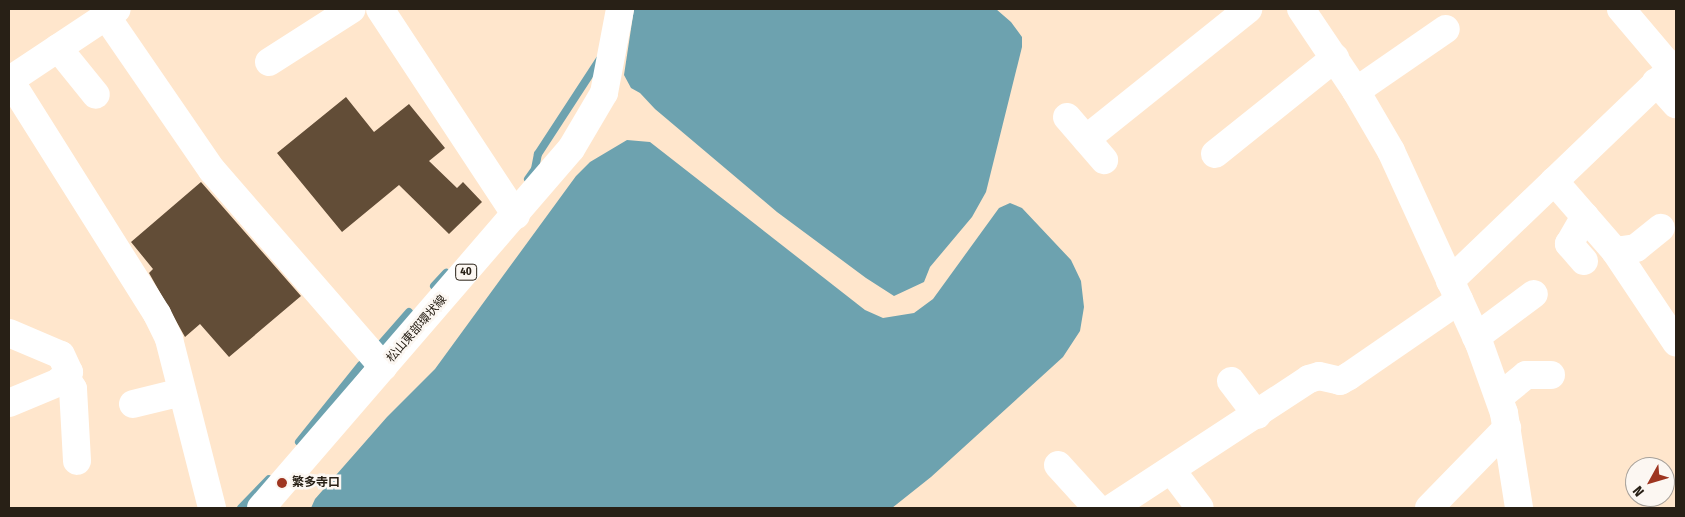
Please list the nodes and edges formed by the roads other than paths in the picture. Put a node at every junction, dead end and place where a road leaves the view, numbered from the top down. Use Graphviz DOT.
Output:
graph roads {
  1 [pos="352,9"];
  2 [pos="380,9"];
  3 [pos="620,9"];
  4 [pos="1248,9"];
  5 [pos="1301,9"];
  6 [pos="1621,9"];
  7 [pos="111,12"];
  8 [pos="1446,29"];
  9 [pos="58,48"];
  10 [pos="1334,58"];
  11 [pos="268,62"];
  12 [pos="1668,71"];
  13 [pos="9,80"];
  14 [pos="1356,91"];
  15 [pos="96,95"];
  16 [pos="1676,104"];
  17 [pos="1067,116"];
  18 [pos="1086,139"];
  19 [pos="1215,154"];
  20 [pos="1104,160"];
  21 [pos="1554,181"];
  22 [pos="516,215"];
  23 [pos="1585,216"];
  24 [pos="1661,228"];
  25 [pos="1615,251"];
  26 [pos="1584,261"];
  27 [pos="1455,290"];
  28 [pos="1534,294"];
  29 [pos="9,333"];
  30 [pos="1476,337"];
  31 [pos="1676,342"];
  32 [pos="383,367"];
  33 [pos="1551,375"];
  34 [pos="66,377"];
  35 [pos="1231,381"];
  36 [pos="182,392"];
  37 [pos="1499,397"];
  38 [pos="9,403"];
  39 [pos="133,404"];
  40 [pos="1257,415"];
  41 [pos="1507,428"];
  42 [pos="77,461"];
  43 [pos="1058,465"];
  44 [pos="1172,471"];
  45 [pos="212,508"];
  46 [pos="261,508"];
  47 [pos="1097,508"];
  48 [pos="1112,508"];
  49 [pos="1200,508"];
  50 [pos="1429,508"];
  51 [pos="1519,508"];
  1 -- 11 [label="street"];
  2 -- 22 [label="street"];
  3 -- 22 [label="street, 松山東部環状線 / 40"];
  4 -- 18 [label="street"];
  5 -- 10 [label="street"];
  6 -- 12 [label="street"];
  7 -- 9 [label="street"];
  7 -- 32 [label="street"];
  8 -- 14 [label="street"];
  9 -- 13 [label="street"];
  9 -- 15 [label="street"];
  10 -- 14 [label="street"];
  10 -- 19 [label="street"];
  12 -- 16 [label="street"];
  12 -- 21 [label="street"];
  13 -- 36 [label="street"];
  14 -- 27 [label="street"];
  17 -- 18 [label="street"];
  18 -- 20 [label="street"];
  21 -- 23 [label="street"];
  21 -- 27 [label="street"];
  22 -- 32 [label="street, 松山東部環状線 / 40"];
  23 -- 25 [label="street"];
  23 -- 26 [label="street"];
  24 -- 25 [label="street"];
  25 -- 31 [label="street"];
  27 -- 30 [label="street"];
  27 -- 40 [label="street"];
  28 -- 30 [label="street"];
  29 -- 34 [label="street"];
  30 -- 37 [label="street"];
  32 -- 46 [label="street, 松山東部環状線 / 40"];
  33 -- 37 [label="street"];
  34 -- 38 [label="street"];
  34 -- 42 [label="street"];
  35 -- 40 [label="street"];
  36 -- 39 [label="street"];
  36 -- 45 [label="street"];
  37 -- 41 [label="street"];
  40 -- 44 [label="street"];
  41 -- 50 [label="street"];
  41 -- 51 [label="street"];
  43 -- 47 [label="street"];
  44 -- 48 [label="street"];
  44 -- 49 [label="street"];
}
